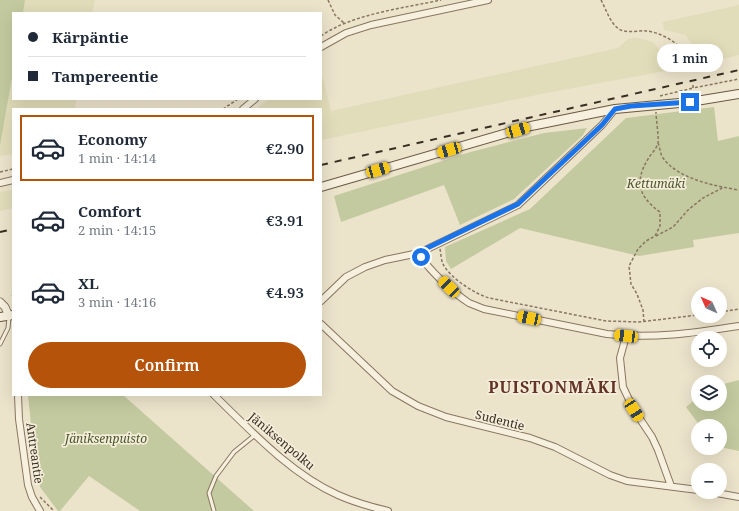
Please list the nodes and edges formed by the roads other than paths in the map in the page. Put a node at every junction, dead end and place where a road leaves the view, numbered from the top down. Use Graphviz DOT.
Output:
graph roads {
  1 [pos="488,0"];
  2 [pos="322,46"];
  3 [pos="739,94"];
  4 [pos="254,100"];
  5 [pos="244,108"];
  6 [pos="615,109"];
  7 [pos="12,180"];
  8 [pos="0,183"];
  9 [pos="322,187"];
  10 [pos="419,252"];
  11 [pos="322,300"];
  12 [pos="0,302"];
  13 [pos="11,315"];
  14 [pos="0,317"];
  15 [pos="322,325"];
  16 [pos="739,326"];
  17 [pos="626,336"];
  18 [pos="0,344"];
  19 [pos="18,396"];
  20 [pos="215,396"];
  21 [pos="255,435"];
  22 [pos="671,486"];
  23 [pos="691,489"];
  24 [pos="727,494"];
  25 [pos="739,496"];
  26 [pos="40,511"];
  27 [pos="214,511"];
  28 [pos="388,511"];
  1 -- 2 [label="street"];
  3 -- 6 [label="main road"];
  4 -- 5 [label="street"];
  6 -- 9 [label="main road"];
  6 -- 10 [label="street"];
  7 -- 8 [label="street"];
  10 -- 11 [label="street"];
  10 -- 17 [label="street"];
  12 -- 13 [label="street"];
  13 -- 14 [label="main road"];
  13 -- 18 [label="lane"];
  15 -- 22 [label="street, Sudentie"];
  16 -- 17 [label="street"];
  17 -- 22 [label="street"];
  19 -- 26 [label="street, Antreantie"];
  20 -- 21 [label="street, Jäniksenpolku"];
  21 -- 27 [label="lane"];
  21 -- 28 [label="street, Jäniksenpolku"];
  22 -- 23 [label="street, Sudentie"];
  24 -- 25 [label="street"];
}
